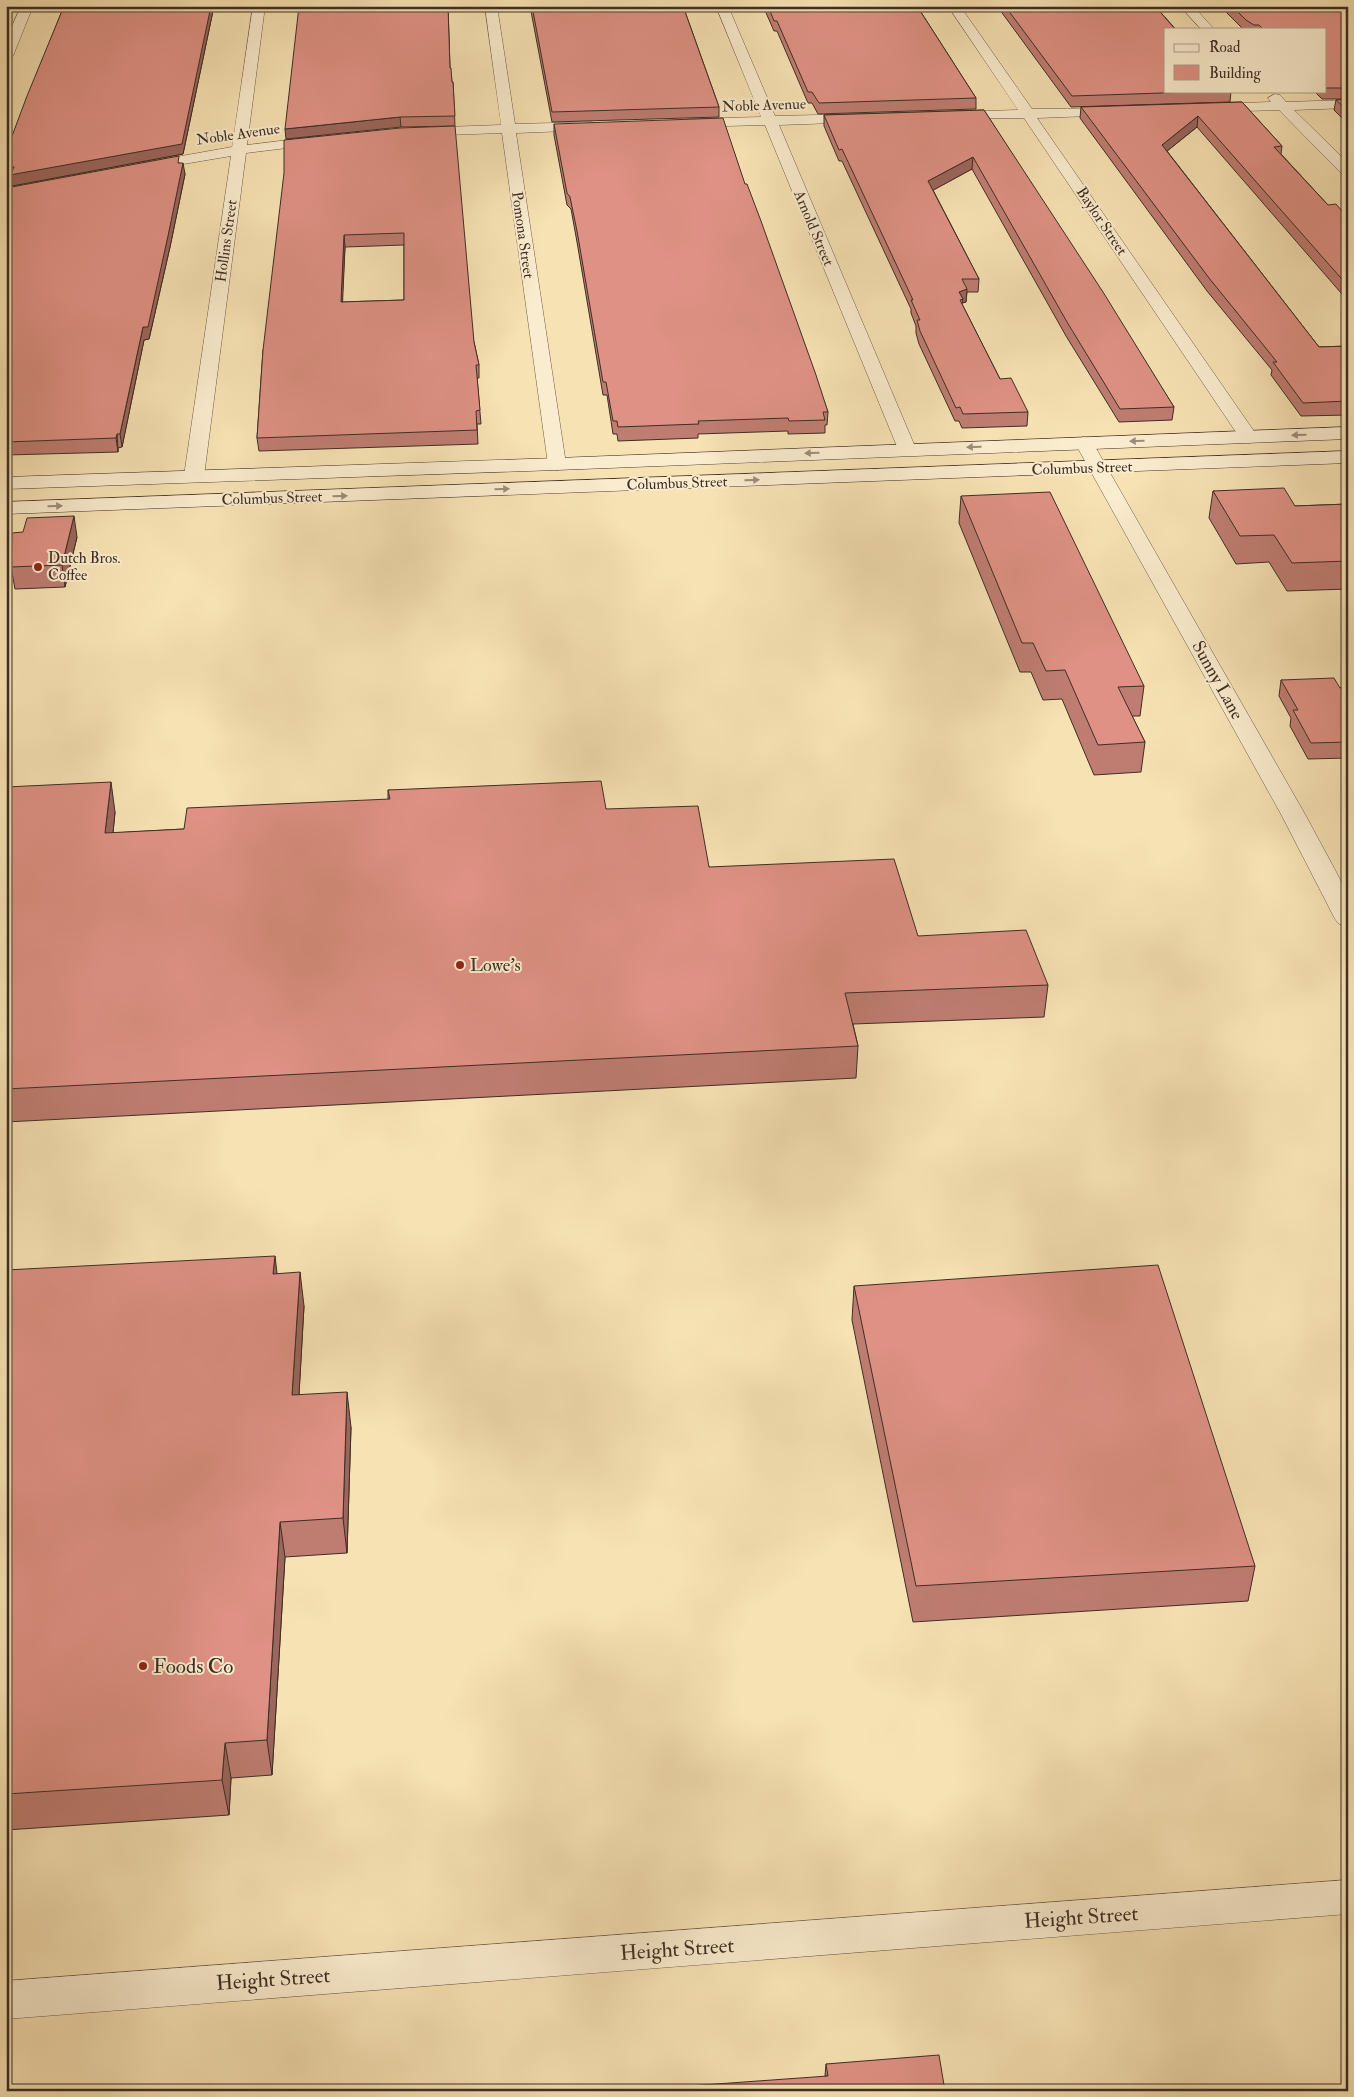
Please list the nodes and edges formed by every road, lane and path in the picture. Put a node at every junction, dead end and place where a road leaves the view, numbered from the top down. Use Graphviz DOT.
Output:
graph roads {
  1 [pos="27,6"];
  2 [pos="259,6"];
  3 [pos="491,6"];
  4 [pos="722,6"];
  5 [pos="954,6"];
  6 [pos="1186,6"];
  7 [pos="1207,28"];
  8 [pos="6,56"];
  9 [pos="1269,92"];
  10 [pos="1348,104"];
  11 [pos="1282,106"];
  12 [pos="1193,108"];
  13 [pos="1134,110"];
  14 [pos="1028,113"];
  15 [pos="934,116"];
  16 [pos="877,118"];
  17 [pos="770,121"];
  18 [pos="673,124"];
  19 [pos="605,126"];
  20 [pos="507,129"];
  21 [pos="401,133"];
  22 [pos="337,138"];
  23 [pos="239,150"];
  24 [pos="128,170"];
  25 [pos="1348,172"];
  26 [pos="1348,433"];
  27 [pos="1249,437"];
  28 [pos="1084,443"];
  29 [pos="907,450"];
  30 [pos="1348,457"];
  31 [pos="557,464"];
  32 [pos="1099,467"];
  33 [pos="194,476"];
  34 [pos="6,483"];
  35 [pos="566,487"];
  36 [pos="187,501"];
  37 [pos="6,508"];
  38 [pos="1348,918"];
  39 [pos="1348,1897"];
  40 [pos="6,2000"];
  1 -- 8 [label="street"];
  2 -- 23 [label="street, Hollins Street"];
  3 -- 20 [label="street, Pomona Street"];
  4 -- 17 [label="street, Arnold Street"];
  5 -- 14 [label="street, Baylor Street"];
  6 -- 7 [label="street"];
  9 -- 11 [label="street"];
  10 -- 11 [label="street"];
  11 -- 12 [label="street"];
  11 -- 25 [label="street"];
  13 -- 14 [label="street"];
  14 -- 15 [label="street"];
  14 -- 27 [label="street, Baylor Street"];
  16 -- 17 [label="street, Noble Avenue"];
  17 -- 18 [label="street, Noble Avenue"];
  17 -- 29 [label="street, Arnold Street"];
  19 -- 20 [label="street"];
  20 -- 21 [label="street"];
  20 -- 31 [label="street, Pomona Street"];
  22 -- 23 [label="street, Noble Avenue"];
  23 -- 24 [label="street, Noble Avenue"];
  23 -- 33 [label="street, Hollins Street"];
  26 -- 27 [label="street, Columbus Street, one-way"];
  27 -- 28 [label="street, Columbus Street, one-way"];
  28 -- 29 [label="street, Columbus Street, one-way"];
  28 -- 32 [label="street, Sunny Lane"];
  29 -- 31 [label="street, Columbus Street, one-way"];
  30 -- 32 [label="street, Columbus Street"];
  31 -- 33 [label="street, Columbus Street"];
  31 -- 35 [label="street, Pomona Street"];
  35 -- 32 [label="street, Columbus Street, one-way"];
  32 -- 38 [label="street, Sunny Lane"];
  33 -- 34 [label="street, Columbus Street"];
  33 -- 36 [label="street, Hollins Street"];
  36 -- 35 [label="street, Columbus Street, one-way"];
  37 -- 36 [label="street, Columbus Street, one-way"];
  39 -- 40 [label="street, Height Street"];
}
